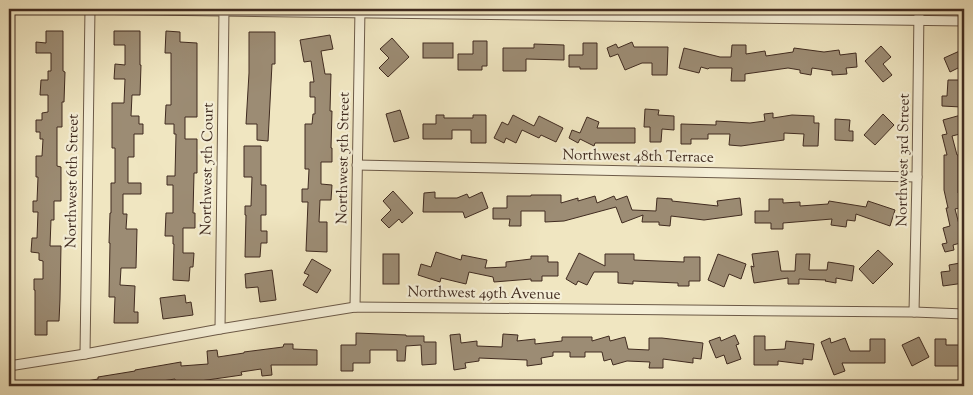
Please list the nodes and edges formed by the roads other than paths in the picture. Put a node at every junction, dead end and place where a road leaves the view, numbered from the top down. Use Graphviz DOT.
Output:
graph roads {
  1 [pos="77,9"];
  2 [pos="90,9"];
  3 [pos="919,9"];
  4 [pos="224,10"];
  5 [pos="360,11"];
  6 [pos="510,12"];
  7 [pos="647,12"];
  8 [pos="782,14"];
  9 [pos="919,20"];
  10 [pos="964,21"];
  11 [pos="357,165"];
  12 [pos="918,177"];
  13 [pos="355,307"];
  14 [pos="914,312"];
  15 [pos="964,314"];
  16 [pos="220,329"];
  17 [pos="85,354"];
  18 [pos="9,366"];
  1 -- 2 [label="street"];
  2 -- 4 [label="street"];
  2 -- 17 [label="street, Northwest 6th Street"];
  3 -- 9 [label="street, Northwest 3rd Street"];
  4 -- 5 [label="street"];
  4 -- 16 [label="street, Northwest 5th Court"];
  5 -- 6 [label="street"];
  5 -- 11 [label="street, Northwest 5th Street"];
  6 -- 7 [label="street"];
  7 -- 8 [label="street"];
  8 -- 9 [label="street"];
  9 -- 10 [label="street"];
  9 -- 12 [label="street, Northwest 3rd Street"];
  11 -- 12 [label="street, Northwest 48th Terrace"];
  11 -- 13 [label="street, Northwest 5th Street"];
  12 -- 14 [label="street, Northwest 3rd Street"];
  13 -- 14 [label="street, Northwest 49th Avenue"];
  13 -- 16 [label="street, Northwest 49th Avenue"];
  14 -- 15 [label="street, Northwest 49th Avenue"];
  16 -- 17 [label="street, Northwest 49th Avenue"];
  17 -- 18 [label="street, Northwest 49th Avenue"];
}
